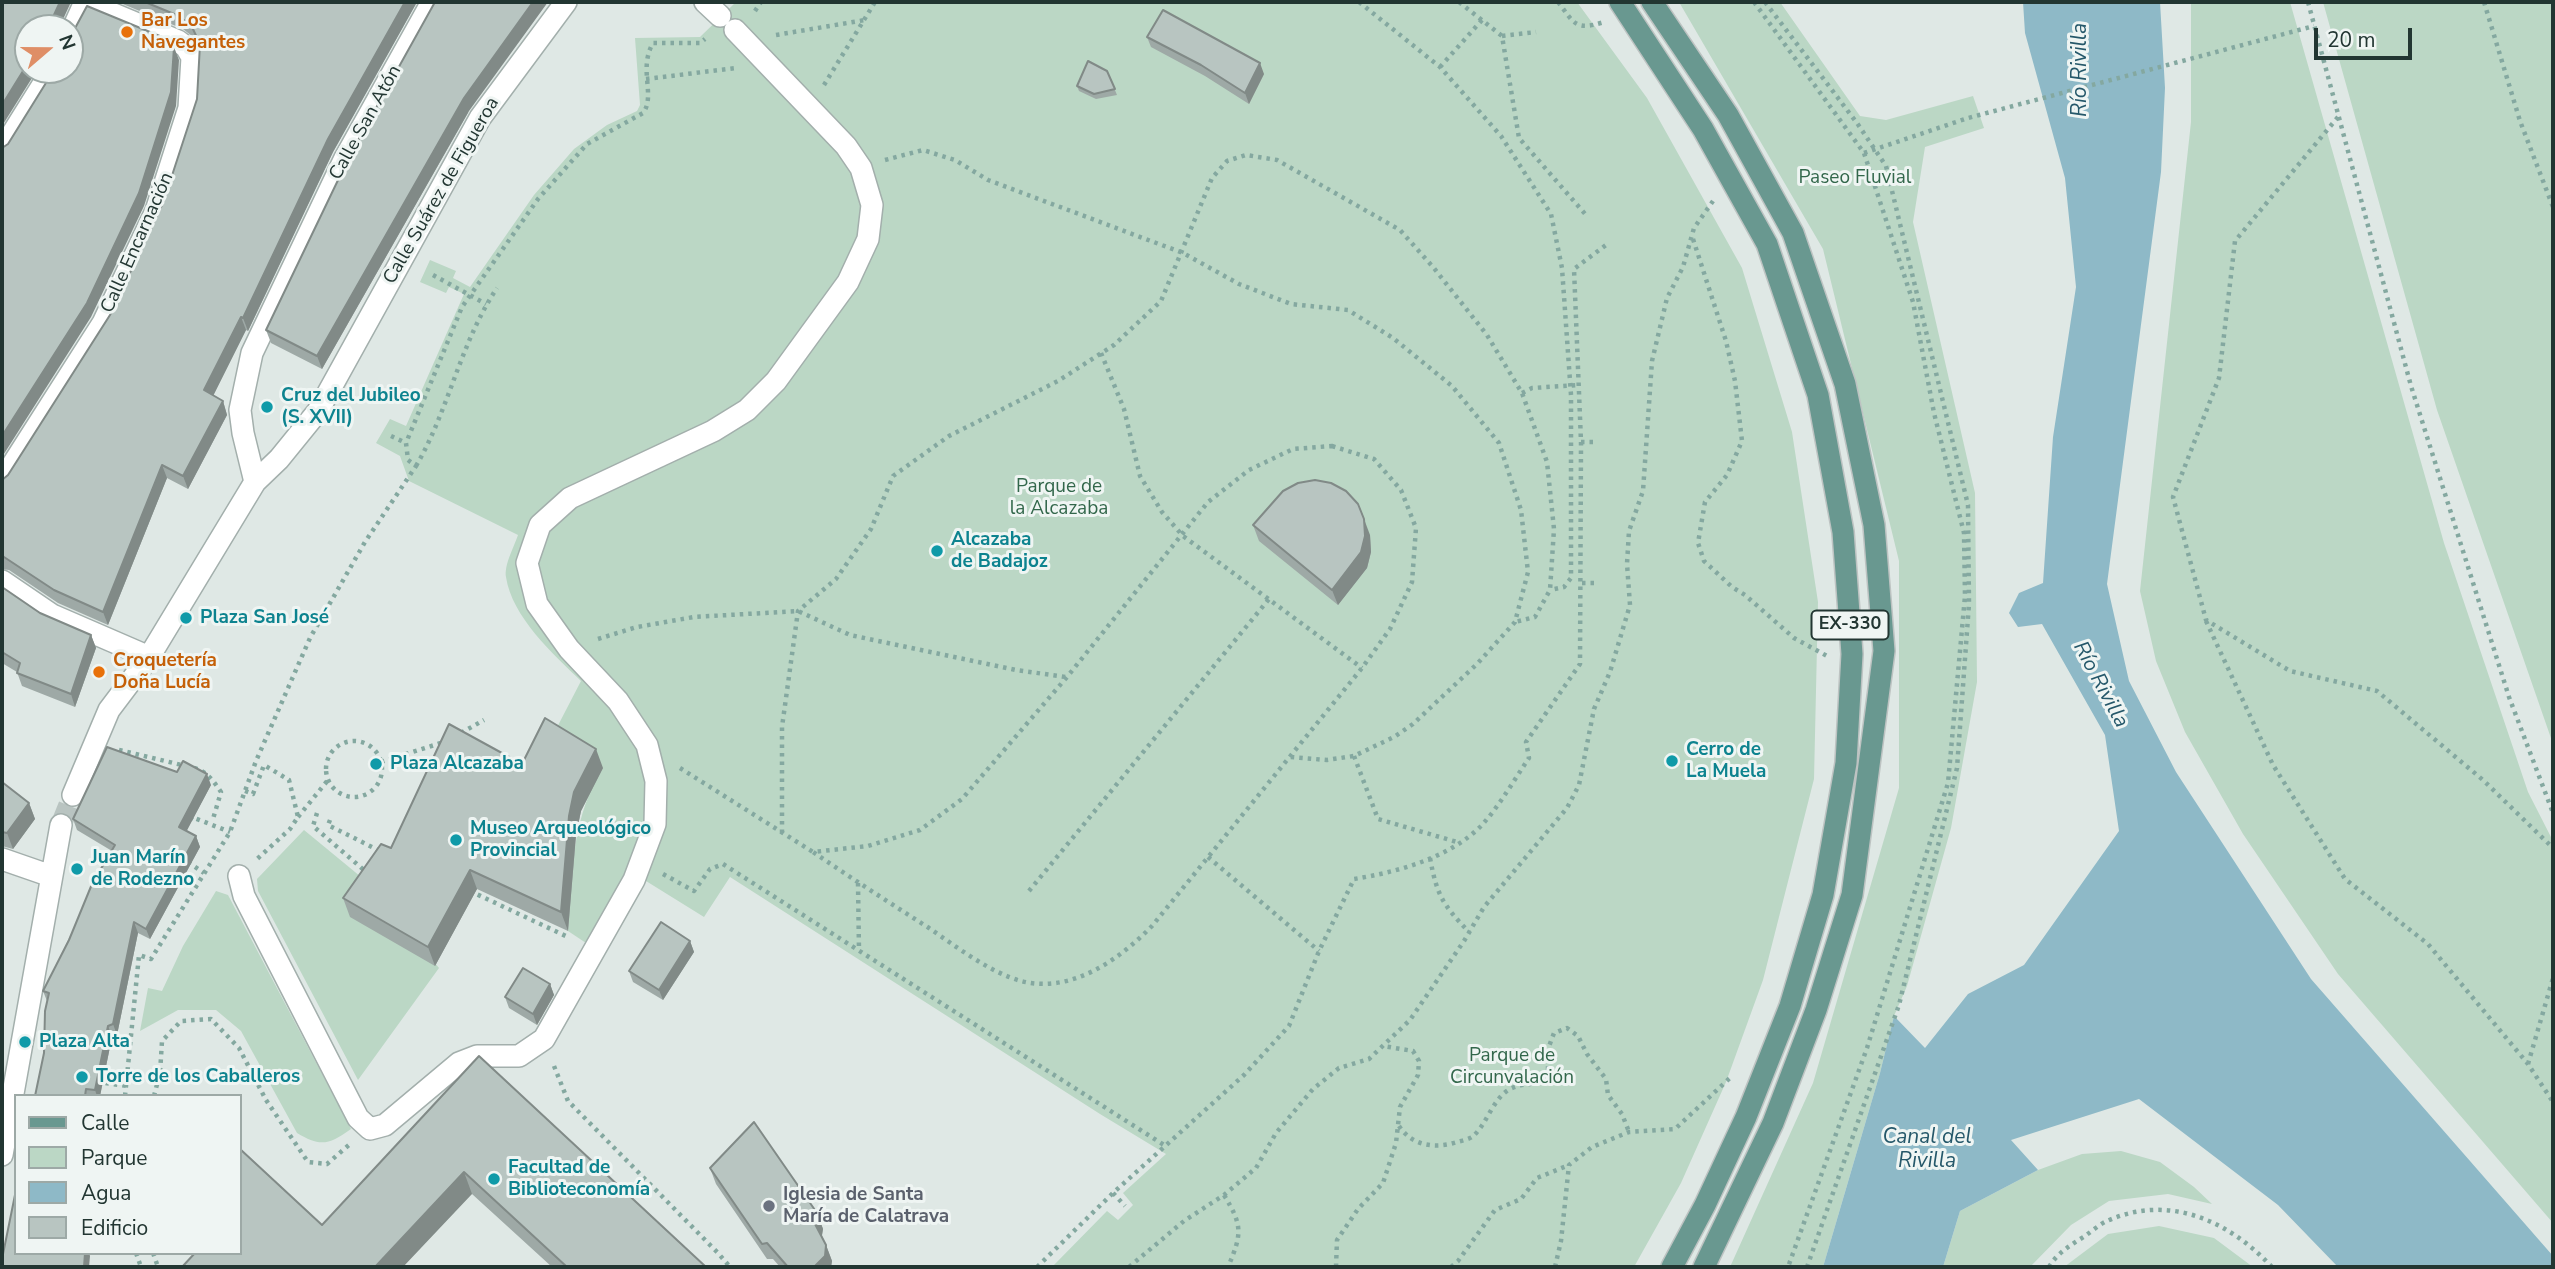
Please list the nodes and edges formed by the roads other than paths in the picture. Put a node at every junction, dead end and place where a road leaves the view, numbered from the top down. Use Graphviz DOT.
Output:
graph roads {
  1 [pos="85,2"];
  2 [pos="432,2"];
  3 [pos="566,2"];
  4 [pos="1620,2"];
  5 [pos="1652,2"];
  6 [pos="720,16"];
  7 [pos="43,84"];
  8 [pos="2,150"];
  9 [pos="2,481"];
  10 [pos="255,482"];
  11 [pos="2,581"];
  12 [pos="149,657"];
  13 [pos="73,795"];
  14 [pos="61,825"];
  15 [pos="3,863"];
  16 [pos="51,876"];
  17 [pos="239,876"];
  18 [pos="2,1154"];
  19 [pos="1672,1267"];
  20 [pos="1704,1267"];
  1 -- 9 [label="street, Calle Encarnación"];
  2 -- 10 [label="street, Calle San Atón"];
  3 -- 10 [label="street, Calle Suárez de Figueroa"];
  4 -- 19 [label="main road, EX-330"];
  5 -- 20 [label="main road, EX-330"];
  6 -- 17 [label="street"];
  7 -- 8 [label="street"];
  10 -- 12 [label="street"];
  11 -- 12 [label="street"];
  12 -- 13 [label="street"];
  14 -- 16 [label="street"];
  15 -- 16 [label="street"];
  16 -- 18 [label="street"];
}
